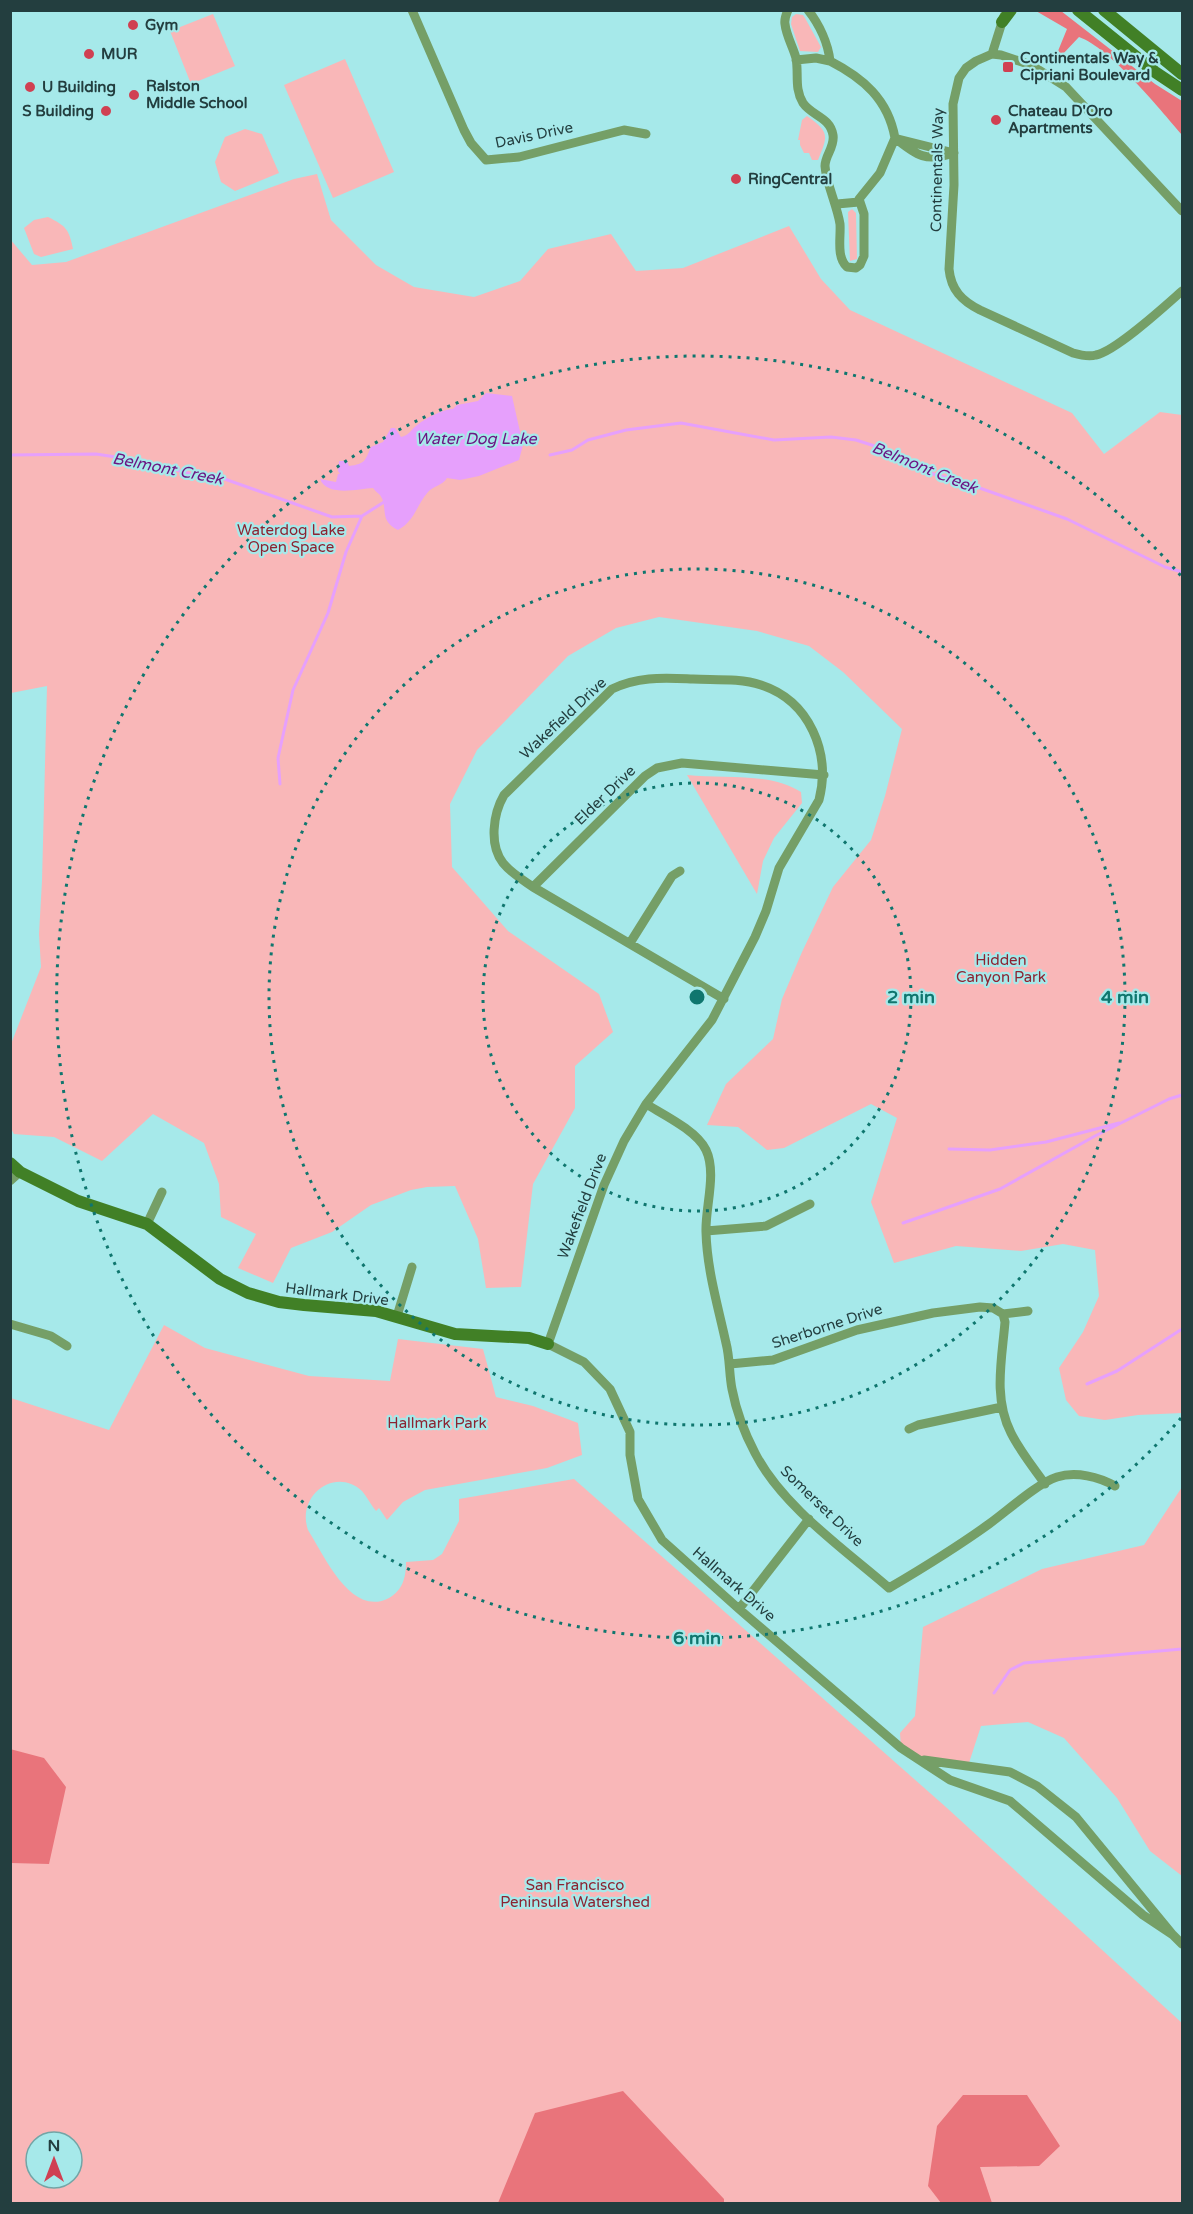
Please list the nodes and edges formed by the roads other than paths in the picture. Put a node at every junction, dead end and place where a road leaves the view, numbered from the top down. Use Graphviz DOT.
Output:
graph roads {
  1 [pos="412,10"];
  2 [pos="788,10"];
  3 [pos="808,10"];
  4 [pos="1011,10"];
  5 [pos="1078,10"];
  6 [pos="1104,10"];
  7 [pos="1003,14"];
  8 [pos="992,54"];
  9 [pos="796,60"];
  10 [pos="830,61"];
  11 [pos="1182,74"];
  12 [pos="1182,90"];
  13 [pos="646,134"];
  14 [pos="895,138"];
  15 [pos="954,153"];
  16 [pos="859,202"];
  17 [pos="837,204"];
  18 [pos="1182,211"];
  19 [pos="1182,291"];
  20 [pos="824,775"];
  21 [pos="680,871"];
  22 [pos="533,887"];
  23 [pos="630,943"];
  24 [pos="724,999"];
  25 [pos="646,1104"];
  26 [pos="10,1163"];
  27 [pos="15,1177"];
  28 [pos="162,1192"];
  29 [pos="810,1204"];
  30 [pos="147,1224"];
  31 [pos="706,1231"];
  32 [pos="412,1268"];
  33 [pos="1028,1311"];
  34 [pos="1003,1314"];
  35 [pos="397,1316"];
  36 [pos="10,1324"];
  37 [pos="548,1344"];
  38 [pos="67,1346"];
  39 [pos="730,1364"];
  40 [pos="1002,1407"];
  41 [pos="909,1429"];
  42 [pos="1045,1484"];
  43 [pos="1115,1486"];
  44 [pos="809,1519"];
  45 [pos="739,1609"];
  46 [pos="919,1759"];
  47 [pos="1173,1935"];
  48 [pos="1182,1944"];
  1 -- 13 [label="street, Davis Drive"];
  2 -- 9 [label="street"];
  3 -- 10 [label="street"];
  4 -- 7 [label="street"];
  5 -- 12 [label="street"];
  6 -- 11 [label="street"];
  7 -- 8 [label="street"];
  8 -- 15 [label="street, Continentals Way"];
  8 -- 18 [label="street"];
  9 -- 10 [label="street"];
  9 -- 17 [label="street"];
  10 -- 14 [label="street"];
  14 -- 15 [label="street"];
  14 -- 16 [label="street"];
  15 -- 19 [label="street, Continentals Way"];
  16 -- 17 [label="street"];
  16 -- 17 [label="street"];
  20 -- 22 [label="street, Elder Drive"];
  20 -- 22 [label="street, Wakefield Drive"];
  20 -- 24 [label="street, Wakefield Drive"];
  21 -- 23 [label="street"];
  22 -- 23 [label="street, Wakefield Drive"];
  23 -- 24 [label="street, Wakefield Drive"];
  24 -- 25 [label="street, Wakefield Drive"];
  25 -- 31 [label="street, Somerset Drive"];
  25 -- 37 [label="street, Wakefield Drive"];
  26 -- 27 [label="street, Hallmark Drive"];
  27 -- 30 [label="street, Hallmark Drive"];
  28 -- 30 [label="street"];
  29 -- 31 [label="street"];
  30 -- 35 [label="street, Hallmark Drive"];
  31 -- 39 [label="street, Somerset Drive"];
  32 -- 35 [label="street"];
  33 -- 34 [label="street, Sherborne Drive"];
  34 -- 39 [label="street, Sherborne Drive"];
  34 -- 40 [label="street"];
  35 -- 37 [label="street, Hallmark Drive"];
  36 -- 38 [label="street"];
  37 -- 45 [label="street, Hallmark Drive"];
  39 -- 44 [label="street, Somerset Drive"];
  40 -- 41 [label="street"];
  40 -- 42 [label="street"];
  42 -- 43 [label="street"];
  42 -- 44 [label="street, Somerset Drive"];
  44 -- 45 [label="street"];
  45 -- 46 [label="street, Hallmark Drive"];
  46 -- 47 [label="street, Hallmark Drive"];
  46 -- 47 [label="street, Hallmark Drive"];
  47 -- 48 [label="street, Hallmark Drive"];
}
